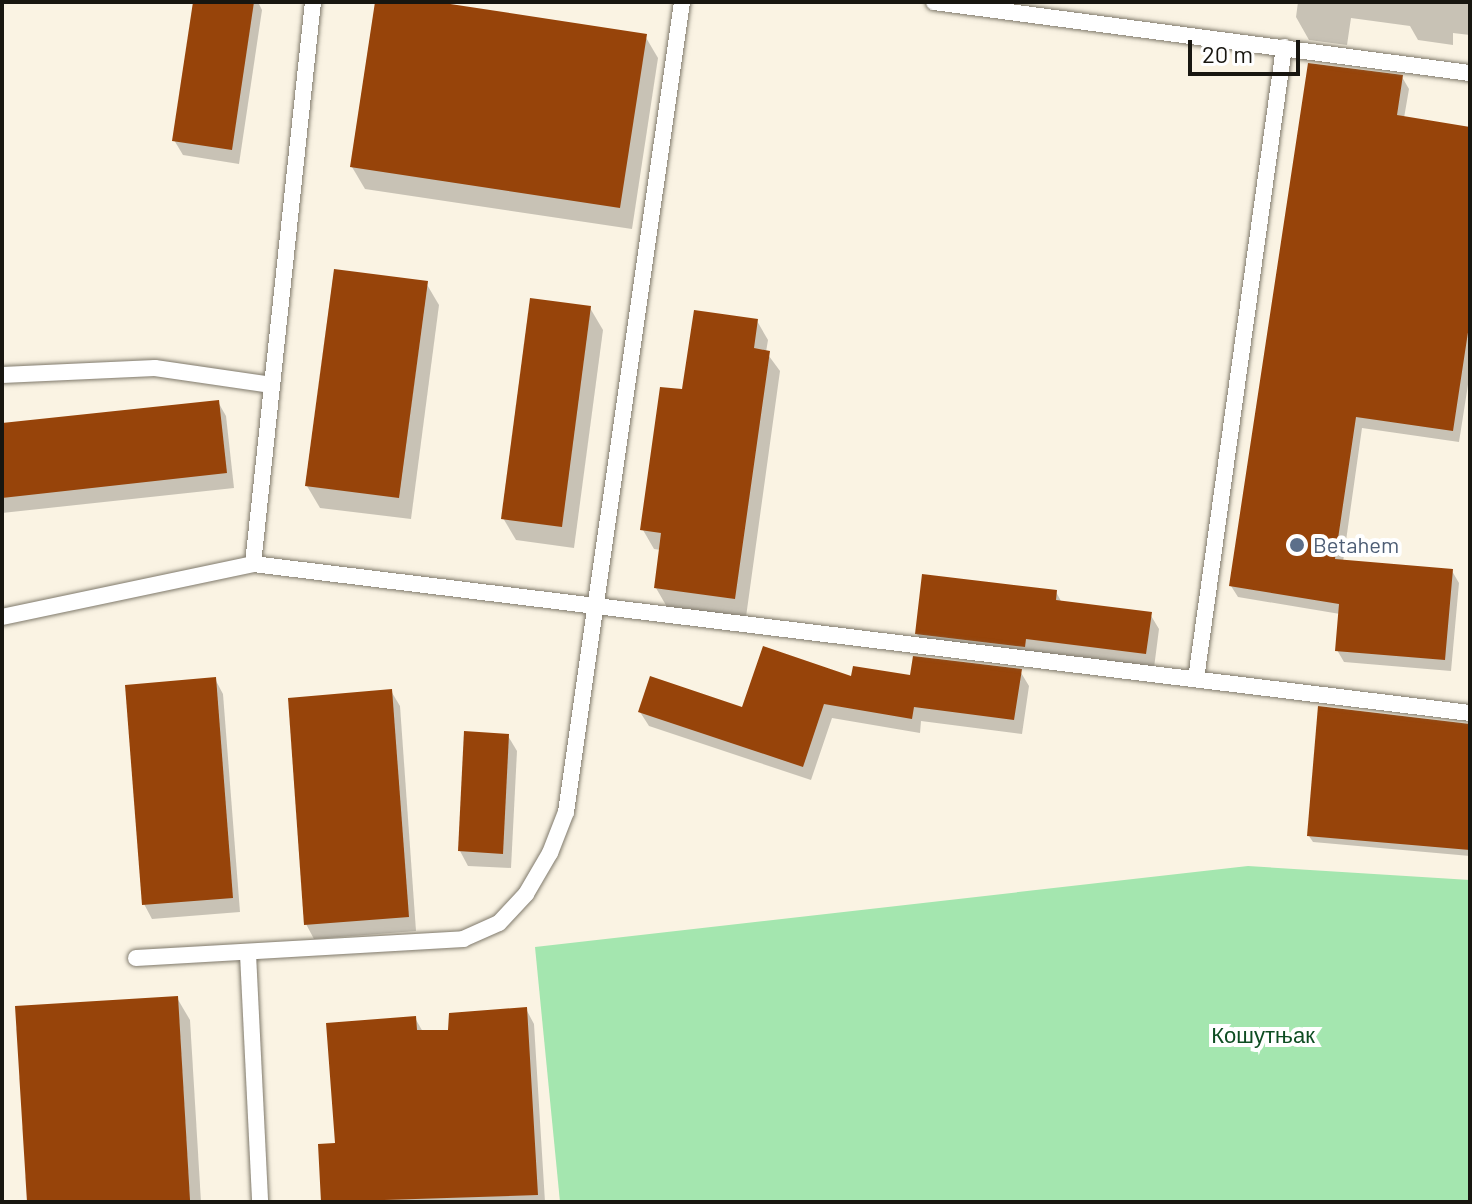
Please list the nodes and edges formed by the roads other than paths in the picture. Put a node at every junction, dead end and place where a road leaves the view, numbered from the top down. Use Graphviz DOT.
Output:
graph roads {
  1 [pos="313,2"];
  2 [pos="682,2"];
  3 [pos="934,2"];
  4 [pos="1284,47"];
  5 [pos="1470,73"];
  6 [pos="2,375"];
  7 [pos="272,385"];
  8 [pos="253,564"];
  9 [pos="597,607"];
  10 [pos="2,617"];
  11 [pos="1196,679"];
  12 [pos="1470,713"];
  13 [pos="248,954"];
  14 [pos="136,958"];
  15 [pos="260,1202"];
  1 -- 7 [label="lane"];
  2 -- 9 [label="lane"];
  3 -- 4 [label="lane"];
  4 -- 5 [label="lane"];
  4 -- 11 [label="lane"];
  6 -- 7 [label="lane"];
  7 -- 8 [label="lane"];
  8 -- 9 [label="lane"];
  8 -- 10 [label="lane"];
  9 -- 11 [label="lane"];
  9 -- 13 [label="lane"];
  11 -- 12 [label="lane"];
  13 -- 14 [label="lane"];
  13 -- 15 [label="lane"];
}
